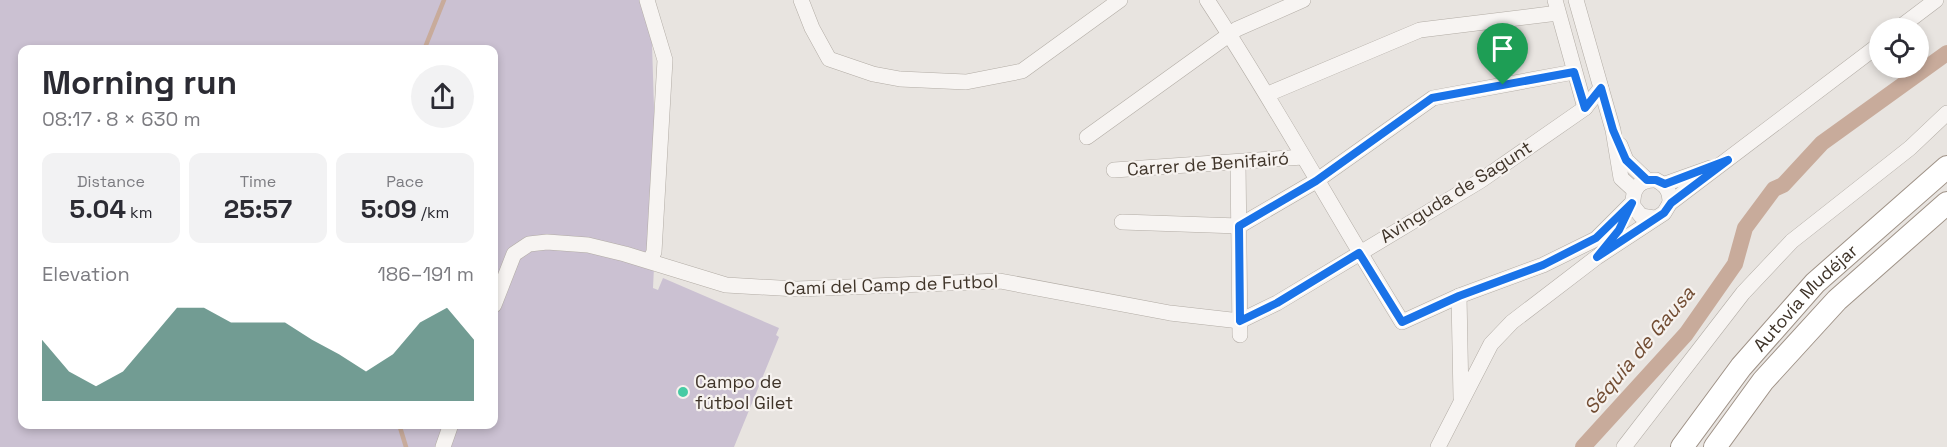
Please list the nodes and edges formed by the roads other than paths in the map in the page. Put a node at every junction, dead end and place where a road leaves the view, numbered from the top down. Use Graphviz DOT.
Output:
graph roads {
  1 [pos="647,0"];
  2 [pos="801,0"];
  3 [pos="1120,0"];
  4 [pos="1207,0"];
  5 [pos="1303,0"];
  6 [pos="1576,0"];
  7 [pos="1936,0"];
  8 [pos="1556,7"];
  9 [pos="1912,18"];
  10 [pos="1229,34"];
  11 [pos="1869,52"];
  12 [pos="1574,72"];
  13 [pos="1601,88"];
  14 [pos="1268,94"];
  15 [pos="1585,108"];
  16 [pos="1947,113"];
  17 [pos="1613,130"];
  18 [pos="1087,137"];
  19 [pos="1303,157"];
  20 [pos="1728,160"];
  21 [pos="1238,164"];
  22 [pos="1947,167"];
  23 [pos="1114,170"];
  24 [pos="1647,180"];
  25 [pos="1316,181"];
  26 [pos="1665,184"];
  27 [pos="1633,200"];
  28 [pos="1671,203"];
  29 [pos="1947,203"];
  30 [pos="1654,218"];
  31 [pos="1122,222"];
  32 [pos="1239,226"];
  33 [pos="1359,253"];
  34 [pos="1597,257"];
  35 [pos="650,260"];
  36 [pos="498,295"];
  37 [pos="1459,296"];
  38 [pos="1240,328"];
  39 [pos="1461,402"];
  40 [pos="449,429"];
  41 [pos="443,447"];
  42 [pos="1438,447"];
  43 [pos="1624,447"];
  44 [pos="1682,447"];
  45 [pos="1715,447"];
  1 -- 35 [label="street"];
  2 -- 3 [label="street"];
  4 -- 10 [label="street"];
  5 -- 10 [label="street"];
  6 -- 13 [label="street"];
  7 -- 9 [label="street"];
  8 -- 12 [label="street"];
  8 -- 14 [label="street"];
  10 -- 14 [label="street"];
  10 -- 18 [label="street"];
  11 -- 20 [label="street"];
  12 -- 15 [label="street"];
  12 -- 25 [label="street"];
  13 -- 15 [label="street, Avinguda de Sagunt"];
  13 -- 17 [label="street"];
  14 -- 19 [label="street"];
  15 -- 33 [label="street, Avinguda de Sagunt"];
  16 -- 43 [label="street"];
  17 -- 24 [label="street"];
  17 -- 27 [label="street"];
  19 -- 21 [label="street, Carrer de Benifairó"];
  19 -- 25 [label="street"];
  20 -- 26 [label="street"];
  20 -- 28 [label="street"];
  21 -- 23 [label="street, Carrer de Benifairó"];
  21 -- 32 [label="street"];
  22 -- 44 [label="highway, Autovía Mudéjar"];
  24 -- 26 [label="street"];
  24 -- 27 [label="street"];
  25 -- 32 [label="street"];
  25 -- 33 [label="street"];
  26 -- 28 [label="street"];
  27 -- 30 [label="street"];
  27 -- 34 [label="street"];
  27 -- 37 [label="street"];
  28 -- 30 [label="street"];
  29 -- 45 [label="highway, Autovía Mudéjar"];
  30 -- 34 [label="street"];
  31 -- 32 [label="street"];
  32 -- 38 [label="street"];
  33 -- 37 [label="street"];
  33 -- 38 [label="street, Avinguda de Sagunt"];
  34 -- 39 [label="street"];
  35 -- 36 [label="street, Camí del Camp de Futbol"];
  35 -- 38 [label="street, Camí del Camp de Futbol"];
  37 -- 39 [label="street"];
  39 -- 42 [label="street"];
  40 -- 41 [label="street"];
}
